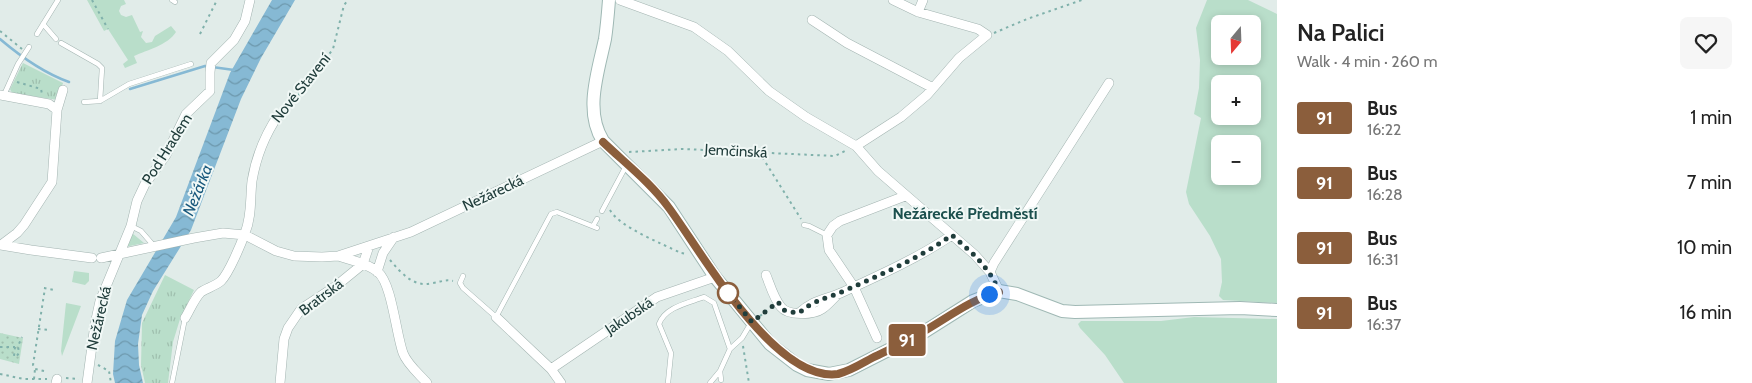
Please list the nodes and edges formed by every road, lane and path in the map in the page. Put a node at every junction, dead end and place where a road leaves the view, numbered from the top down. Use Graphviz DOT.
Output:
graph roads {
  1 [pos="58,0"];
  2 [pos="92,0"];
  3 [pos="217,0"];
  4 [pos="250,0"];
  5 [pos="348,0"];
  6 [pos="609,0"];
  7 [pos="620,0"];
  8 [pos="893,0"];
  9 [pos="922,0"];
  10 [pos="1082,0"];
  11 [pos="918,12"];
  12 [pos="812,20"];
  13 [pos="43,24"];
  14 [pos="108,29"];
  15 [pos="0,31"];
  16 [pos="37,34"];
  17 [pos="200,34"];
  18 [pos="987,35"];
  19 [pos="56,39"];
  20 [pos="61,43"];
  21 [pos="29,47"];
  22 [pos="26,52"];
  23 [pos="191,64"];
  24 [pos="10,80"];
  25 [pos="1109,83"];
  26 [pos="933,88"];
  27 [pos="63,90"];
  28 [pos="1,95"];
  29 [pos="100,101"];
  30 [pos="84,102"];
  31 [pos="45,104"];
  32 [pos="57,110"];
  33 [pos="279,114"];
  34 [pos="603,142"];
  35 [pos="856,146"];
  36 [pos="759,152"];
  37 [pos="614,153"];
  38 [pos="627,165"];
  39 [pos="905,196"];
  40 [pos="607,202"];
  41 [pos="602,211"];
  42 [pos="597,219"];
  43 [pos="131,226"];
  44 [pos="805,226"];
  45 [pos="245,235"];
  46 [pos="827,235"];
  47 [pos="952,235"];
  48 [pos="394,238"];
  49 [pos="0,245"];
  50 [pos="369,246"];
  51 [pos="154,247"];
  52 [pos="118,255"];
  53 [pos="338,256"];
  54 [pos="387,257"];
  55 [pos="702,257"];
  56 [pos="363,264"];
  57 [pos="377,272"];
  58 [pos="990,272"];
  59 [pos="766,275"];
  60 [pos="463,276"];
  61 [pos="715,277"];
  62 [pos="460,283"];
  63 [pos="854,287"];
  64 [pos="54,290"];
  65 [pos="999,292"];
  66 [pos="778,302"];
  67 [pos="1277,310"];
  68 [pos="496,317"];
  69 [pos="185,318"];
  70 [pos="752,322"];
  71 [pos="38,328"];
  72 [pos="49,330"];
  73 [pos="22,337"];
  74 [pos="742,338"];
  75 [pos="877,338"];
  76 [pos="0,347"];
  77 [pos="730,349"];
  78 [pos="90,360"];
  79 [pos="35,369"];
  80 [pos="550,369"];
  81 [pos="44,371"];
  82 [pos="720,371"];
  83 [pos="0,374"];
  84 [pos="22,378"];
  85 [pos="34,379"];
  86 [pos="721,380"];
  87 [pos="56,381"];
  88 [pos="21,383"];
  89 [pos="87,383"];
  90 [pos="111,383"];
  91 [pos="172,383"];
  92 [pos="280,383"];
  93 [pos="427,383"];
  94 [pos="561,383"];
  95 [pos="668,383"];
  96 [pos="710,383"];
  97 [pos="749,383"];
  1 -- 13 [label="lane"];
  2 -- 14 [label="path"];
  3 -- 17 [label="path"];
  4 -- 43 [label="street, Pod Hradem"];
  5 -- 33 [label="path, Nové Stavení"];
  6 -- 34 [label="street"];
  7 -- 35 [label="street"];
  8 -- 11 [label="street"];
  9 -- 11 [label="street"];
  10 -- 18 [label="path"];
  11 -- 18 [label="street"];
  12 -- 26 [label="street"];
  13 -- 16 [label="lane"];
  13 -- 19 [label="lane"];
  15 -- 22 [label="path"];
  18 -- 26 [label="street"];
  20 -- 29 [label="lane"];
  21 -- 22 [label="lane"];
  22 -- 24 [label="lane"];
  23 -- 29 [label="lane"];
  24 -- 28 [label="lane"];
  24 -- 31 [label="path"];
  25 -- 58 [label="street"];
  26 -- 35 [label="street"];
  27 -- 32 [label="street"];
  28 -- 31 [label="street"];
  29 -- 30 [label="lane"];
  31 -- 32 [label="street"];
  32 -- 49 [label="street"];
  33 -- 45 [label="street, Nové Stavení"];
  34 -- 37 [label="street"];
  34 -- 48 [label="street, Nežárecká"];
  35 -- 36 [label="path, Jemčinská"];
  35 -- 39 [label="street"];
  36 -- 37 [label="path, Jemčinská"];
  36 -- 44 [label="path"];
  37 -- 38 [label="street"];
  38 -- 40 [label="lane"];
  38 -- 55 [label="street"];
  39 -- 46 [label="street"];
  39 -- 47 [label="street"];
  40 -- 41 [label="lane"];
  40 -- 55 [label="path"];
  42 -- 68 [label="lane"];
  43 -- 51 [label="lane"];
  43 -- 52 [label="street, Pod Hradem"];
  44 -- 46 [label="lane"];
  45 -- 51 [label="street, Nežárecká"];
  45 -- 53 [label="street, Nežárecká"];
  45 -- 69 [label="street"];
  46 -- 63 [label="street"];
  47 -- 58 [label="street"];
  47 -- 63 [label="street"];
  48 -- 50 [label="street, Nežárecká"];
  48 -- 57 [label="street"];
  49 -- 52 [label="street, Nežárecká"];
  50 -- 53 [label="street, Nežárecká"];
  50 -- 56 [label="street"];
  51 -- 52 [label="street, Nežárecká"];
  52 -- 78 [label="street, Nežárecká"];
  53 -- 56 [label="street"];
  54 -- 62 [label="path"];
  55 -- 61 [label="street"];
  56 -- 57 [label="street"];
  56 -- 92 [label="street, Bratrská"];
  57 -- 93 [label="street"];
  58 -- 65 [label="street"];
  59 -- 66 [label="street"];
  60 -- 62 [label="lane"];
  61 -- 70 [label="street"];
  61 -- 80 [label="street, Jakubská"];
  62 -- 68 [label="lane"];
  63 -- 66 [label="street"];
  63 -- 75 [label="street"];
  64 -- 71 [label="path"];
  65 -- 67 [label="street"];
  65 -- 70 [label="street"];
  66 -- 70 [label="path"];
  68 -- 80 [label="street"];
  69 -- 91 [label="lane"];
  70 -- 74 [label="lane"];
  71 -- 72 [label="path"];
  71 -- 79 [label="path"];
  73 -- 76 [label="path"];
  74 -- 77 [label="lane"];
  74 -- 97 [label="path"];
  77 -- 82 [label="lane"];
  77 -- 95 [label="lane"];
  78 -- 89 [label="street, Nežárecká"];
  78 -- 90 [label="path"];
  79 -- 81 [label="path"];
  79 -- 85 [label="path"];
  80 -- 94 [label="street"];
  82 -- 86 [label="lane"];
  82 -- 96 [label="lane"];
  83 -- 84 [label="path"];
  84 -- 85 [label="path"];
  84 -- 88 [label="path"];
  85 -- 87 [label="path"];
}
